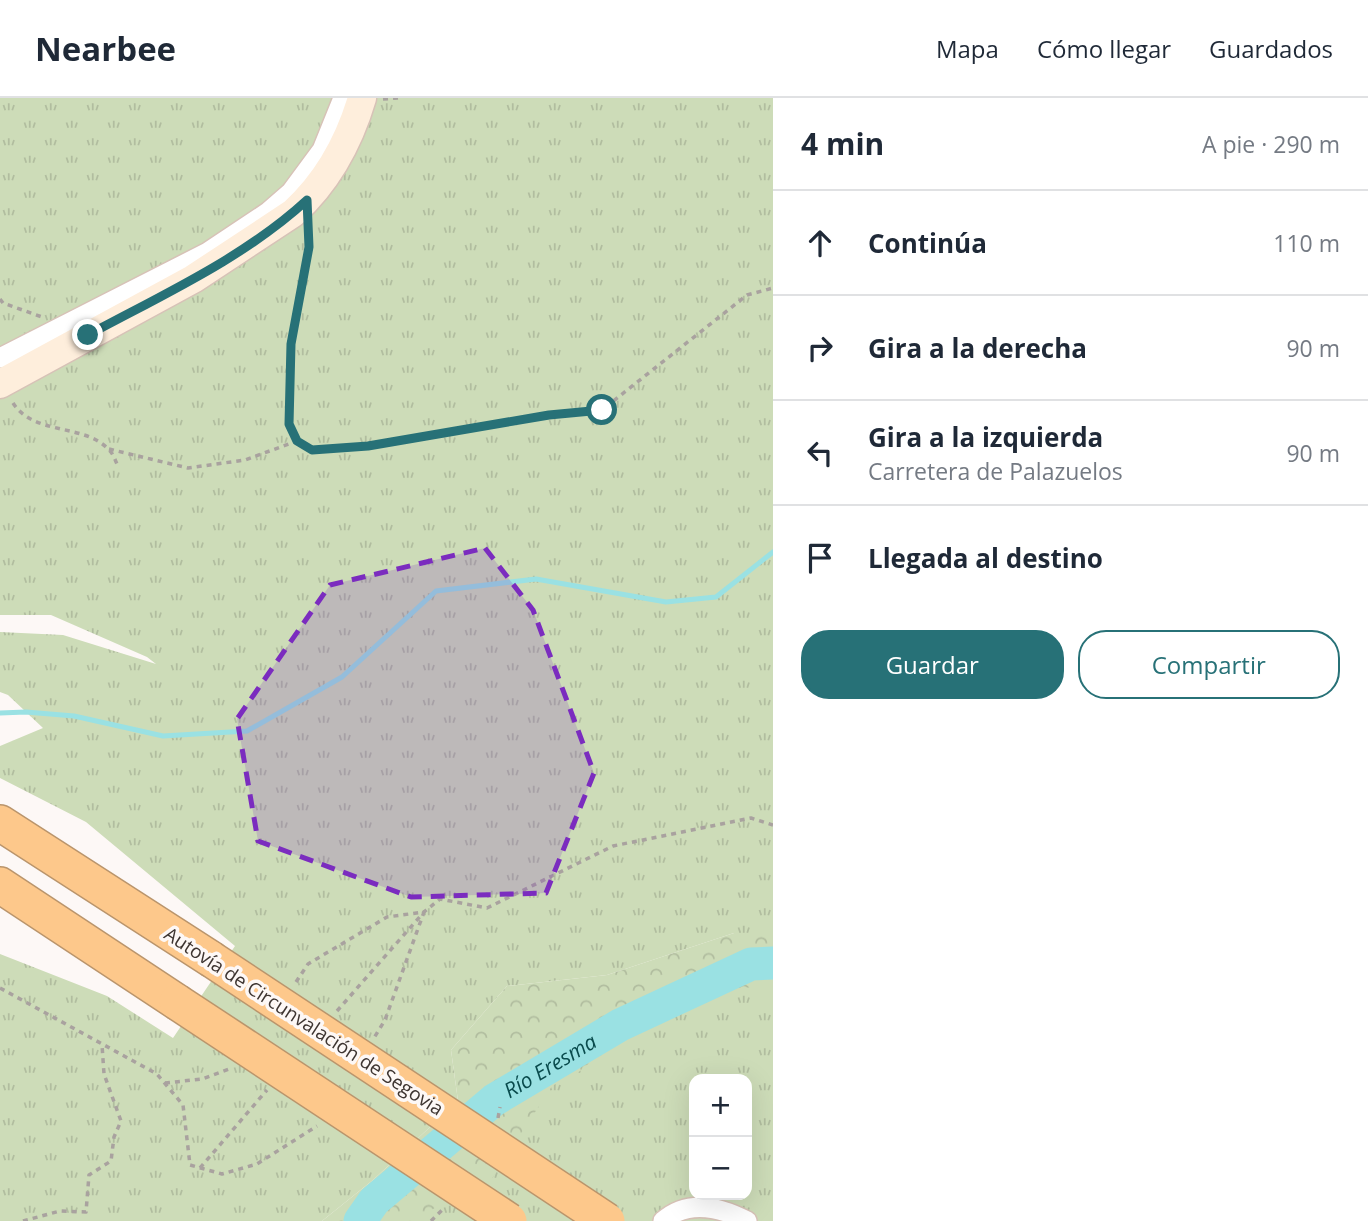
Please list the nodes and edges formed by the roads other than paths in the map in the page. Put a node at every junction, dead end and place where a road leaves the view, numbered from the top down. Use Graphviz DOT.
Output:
graph roads {
  1 [pos="343,98"];
  2 [pos="362,98"];
  3 [pos="0,375"];
  4 [pos="0,823"];
  5 [pos="0,885"];
  6 [pos="509,1221"];
  7 [pos="607,1221"];
  8 [pos="663,1221"];
  9 [pos="747,1221"];
  1 -- 3 [label="street"];
  2 -- 3 [label="street"];
  4 -- 7 [label="highway, Autovía de Circunvalación de Segovia, bridge"];
  5 -- 6 [label="highway, bridge"];
  8 -- 9 [label="street"];
}
